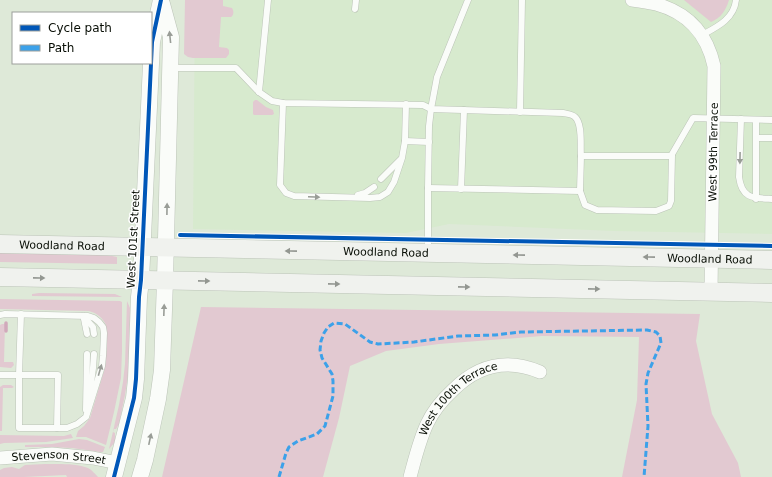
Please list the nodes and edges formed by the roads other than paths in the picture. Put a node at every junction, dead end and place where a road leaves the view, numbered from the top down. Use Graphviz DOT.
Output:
graph roads {
  1 [pos="268,0"];
  2 [pos="356,0"];
  3 [pos="468,0"];
  4 [pos="522,0"];
  5 [pos="632,0"];
  6 [pos="736,0"];
  7 [pos="355,10"];
  8 [pos="702,35"];
  9 [pos="152,42"];
  10 [pos="151,64"];
  11 [pos="170,68"];
  12 [pos="259,92"];
  13 [pos="283,103"];
  14 [pos="406,104"];
  15 [pos="431,109"];
  16 [pos="464,110"];
  17 [pos="520,112"];
  18 [pos="713,118"];
  19 [pos="741,119"];
  20 [pos="756,120"];
  21 [pos="772,120"];
  22 [pos="757,138"];
  23 [pos="772,138"];
  24 [pos="405,141"];
  25 [pos="429,142"];
  26 [pos="672,155"];
  27 [pos="581,156"];
  28 [pos="402,158"];
  29 [pos="381,179"];
  30 [pos="374,187"];
  31 [pos="428,188"];
  32 [pos="461,189"];
  33 [pos="580,192"];
  34 [pos="350,198"];
  35 [pos="756,199"];
  36 [pos="772,199"];
  37 [pos="0,244"];
  38 [pos="142,247"];
  39 [pos="166,248"];
  40 [pos="428,253"];
  41 [pos="712,258"];
  42 [pos="772,260"];
  43 [pos="0,278"];
  44 [pos="141,280"];
  45 [pos="165,280"];
  46 [pos="711,292"];
  47 [pos="772,293"];
  48 [pos="0,314"];
  49 [pos="21,314"];
  50 [pos="83,316"];
  51 [pos="90,334"];
  52 [pos="86,354"];
  53 [pos="94,354"];
  54 [pos="540,372"];
  55 [pos="0,375"];
  56 [pos="19,375"];
  57 [pos="86,417"];
  58 [pos="57,428"];
  59 [pos="0,458"];
  60 [pos="116,470"];
  61 [pos="140,477"];
  62 [pos="410,477"];
  1 -- 12 [label="lane"];
  2 -- 7 [label="lane"];
  3 -- 15 [label="lane"];
  4 -- 17 [label="lane"];
  5 -- 8 [label="street, West 99th Terrace"];
  6 -- 8 [label="lane"];
  8 -- 18 [label="street, West 99th Terrace"];
  11 -- 9 [label="street, West 101st Street, one-way"];
  10 -- 38 [label="street, West 101st Street, one-way"];
  11 -- 12 [label="lane"];
  39 -- 11 [label="street, West 101st Street, one-way"];
  12 -- 13 [label="lane"];
  13 -- 14 [label="lane"];
  13 -- 34 [label="lane, one-way"];
  14 -- 15 [label="lane"];
  14 -- 24 [label="lane"];
  15 -- 16 [label="lane"];
  15 -- 25 [label="lane"];
  16 -- 17 [label="lane"];
  16 -- 32 [label="lane"];
  17 -- 27 [label="lane"];
  18 -- 19 [label="lane"];
  18 -- 26 [label="lane"];
  18 -- 41 [label="street, West 99th Terrace"];
  19 -- 20 [label="lane"];
  19 -- 35 [label="lane, one-way"];
  20 -- 21 [label="lane"];
  20 -- 22 [label="lane"];
  22 -- 23 [label="lane"];
  22 -- 35 [label="lane"];
  24 -- 25 [label="lane"];
  24 -- 28 [label="lane"];
  25 -- 31 [label="lane"];
  26 -- 27 [label="lane"];
  26 -- 33 [label="lane"];
  27 -- 33 [label="lane"];
  28 -- 29 [label="lane"];
  28 -- 34 [label="lane"];
  30 -- 34 [label="lane"];
  31 -- 32 [label="lane"];
  31 -- 40 [label="lane"];
  32 -- 33 [label="lane"];
  35 -- 36 [label="lane"];
  37 -- 38 [label="main road, Woodland Road"];
  38 -- 39 [label="main road, Woodland Road"];
  38 -- 44 [label="street, West 101st Street"];
  40 -- 39 [label="main road, Woodland Road, one-way"];
  39 -- 45 [label="street, West 101st Street"];
  41 -- 40 [label="main road, Woodland Road, one-way"];
  41 -- 42 [label="main road, Woodland Road"];
  41 -- 46 [label="street, West 99th Terrace"];
  43 -- 44 [label="main road, one-way"];
  44 -- 45 [label="main road"];
  44 -- 60 [label="street, West 101st Street"];
  45 -- 46 [label="main road, one-way"];
  61 -- 45 [label="street, West 101st Street, one-way"];
  46 -- 47 [label="main road"];
  48 -- 49 [label="lane"];
  49 -- 50 [label="lane"];
  49 -- 56 [label="lane"];
  50 -- 51 [label="lane"];
  57 -- 50 [label="lane, one-way"];
  52 -- 57 [label="lane"];
  53 -- 57 [label="lane"];
  54 -- 62 [label="street, West 100th Terrace"];
  55 -- 56 [label="lane"];
  56 -- 58 [label="lane"];
  56 -- 58 [label="lane"];
  57 -- 58 [label="lane"];
  59 -- 60 [label="street, Stevenson Street"];
}
